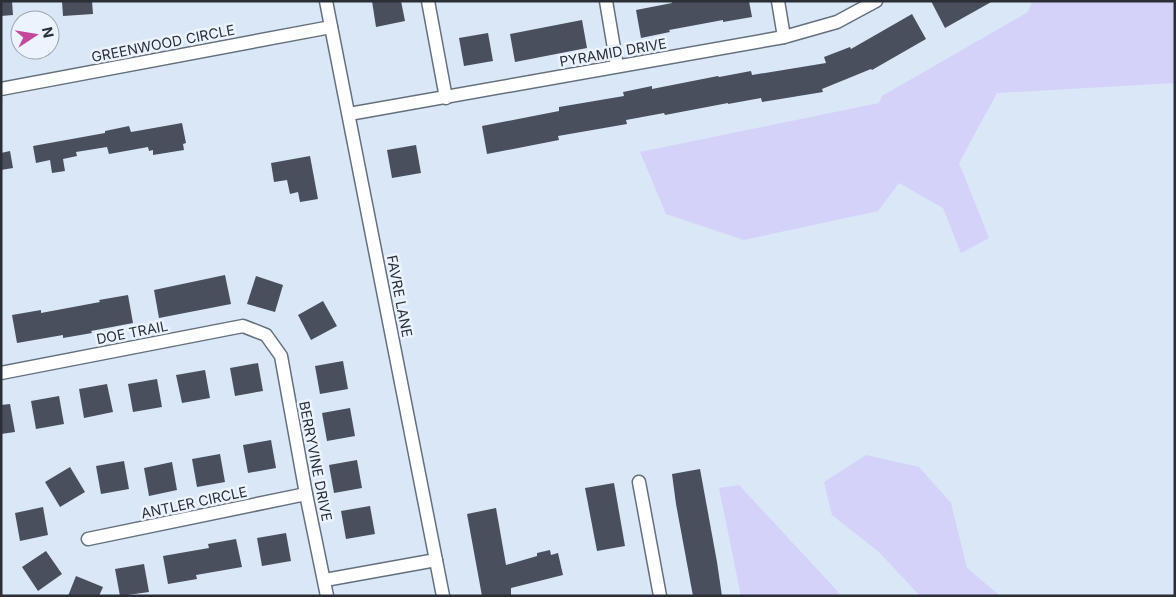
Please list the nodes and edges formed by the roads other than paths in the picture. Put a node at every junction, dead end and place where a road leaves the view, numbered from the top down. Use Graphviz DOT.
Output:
graph roads {
  1 [pos="326,1"];
  2 [pos="428,1"];
  3 [pos="606,1"];
  4 [pos="778,1"];
  5 [pos="876,1"];
  6 [pos="331,27"];
  7 [pos="784,37"];
  8 [pos="617,66"];
  9 [pos="1,89"];
  10 [pos="446,98"];
  11 [pos="349,114"];
  12 [pos="266,335"];
  13 [pos="1,373"];
  14 [pos="639,482"];
  15 [pos="306,494"];
  16 [pos="88,539"];
  17 [pos="436,560"];
  18 [pos="325,580"];
  19 [pos="328,596"];
  20 [pos="443,596"];
  21 [pos="660,596"];
  1 -- 6 [label="street, FAVRE LANE"];
  2 -- 10 [label="street"];
  3 -- 8 [label="street"];
  4 -- 7 [label="street"];
  5 -- 7 [label="street, PYRAMID DRIVE"];
  6 -- 9 [label="street, GREENWOOD CIRCLE"];
  6 -- 11 [label="street, FAVRE LANE"];
  7 -- 8 [label="street, PYRAMID DRIVE"];
  8 -- 10 [label="street, PYRAMID DRIVE"];
  10 -- 11 [label="street, PYRAMID DRIVE"];
  11 -- 17 [label="street, FAVRE LANE"];
  12 -- 13 [label="street, DOE TRAIL"];
  12 -- 15 [label="street, BERRYVINE DRIVE"];
  14 -- 21 [label="street"];
  15 -- 16 [label="street, ANTLER CIRCLE"];
  15 -- 18 [label="street, BERRYVINE DRIVE"];
  17 -- 18 [label="street"];
  17 -- 20 [label="street, FAVRE LANE"];
  18 -- 19 [label="street, BERRYVINE DRIVE"];
}
